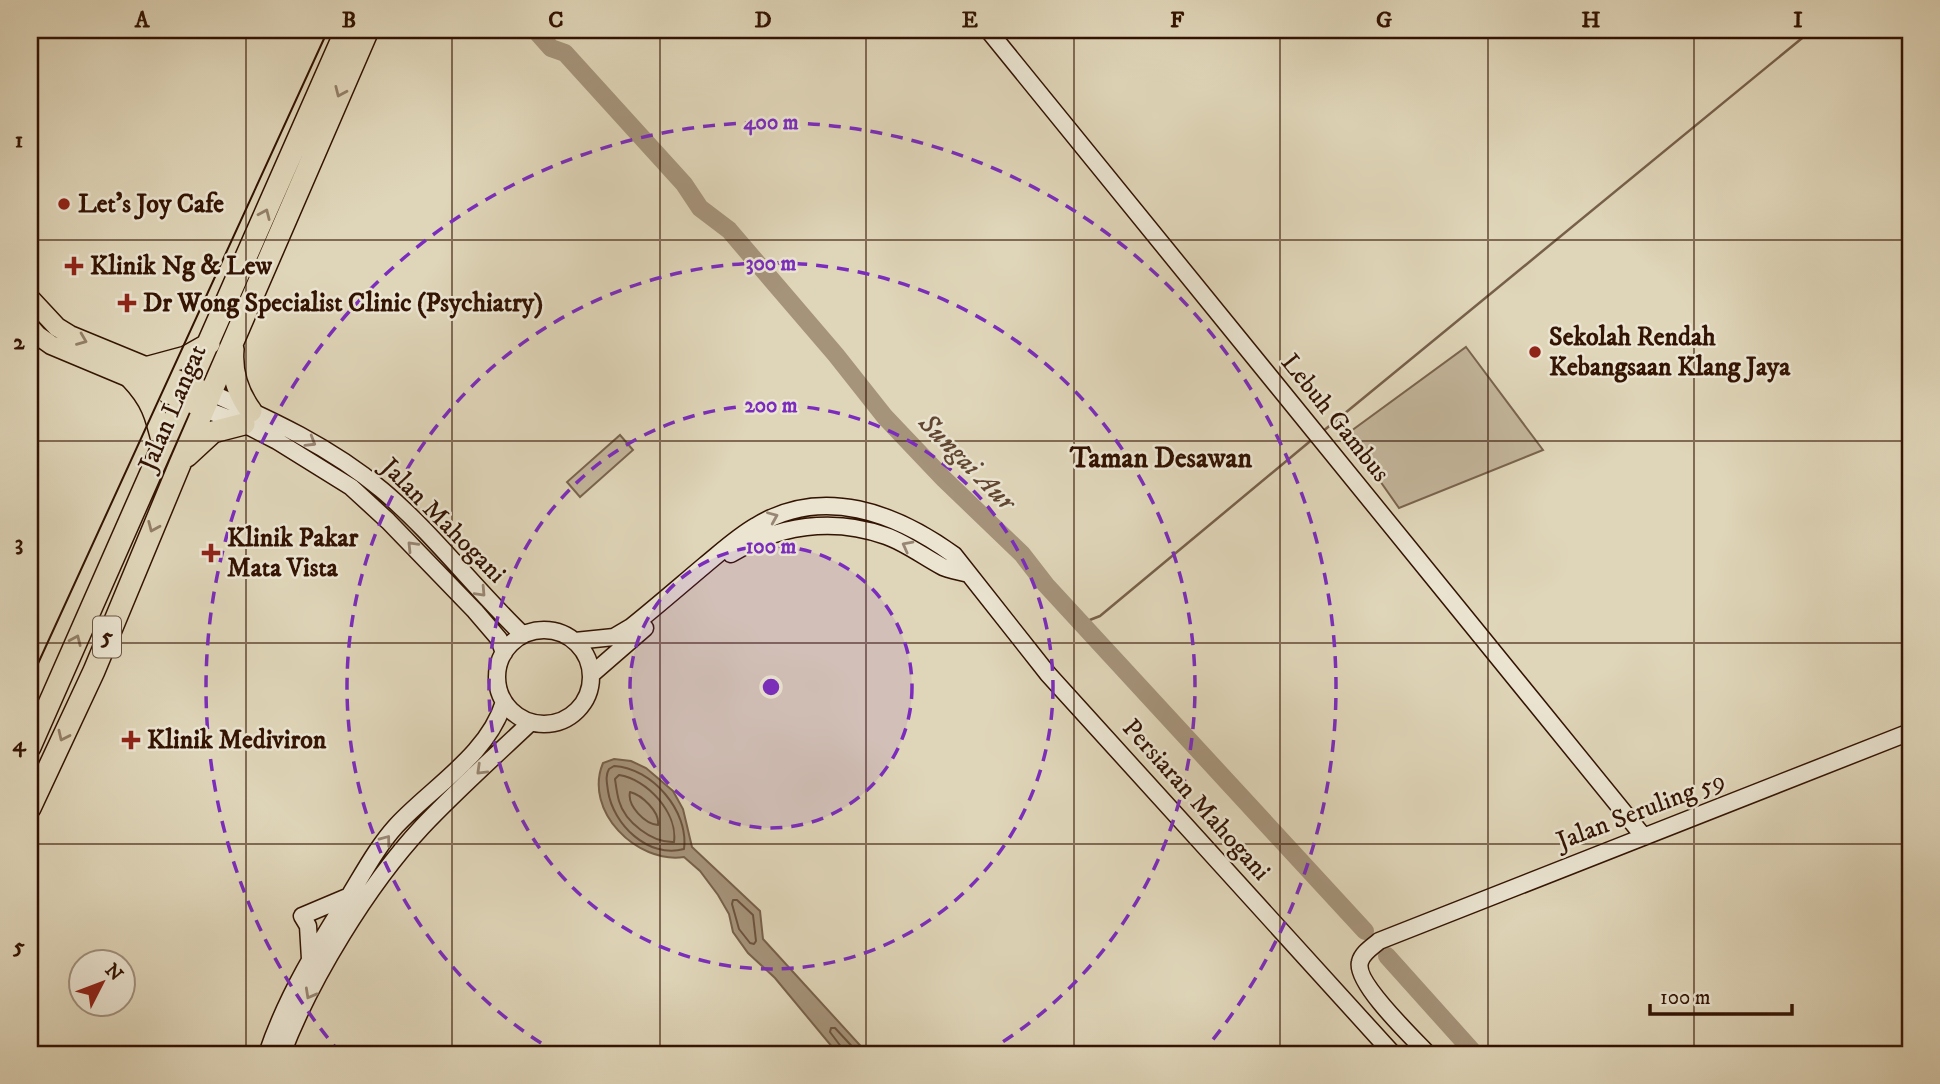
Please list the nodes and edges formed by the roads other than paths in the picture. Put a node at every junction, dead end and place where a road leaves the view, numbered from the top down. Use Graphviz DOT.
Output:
graph roads {
  1 [pos="346,30"];
  2 [pos="368,30"];
  3 [pos="988,30"];
  4 [pos="30,298"];
  5 [pos="30,327"];
  6 [pos="233,340"];
  7 [pos="209,344"];
  8 [pos="140,372"];
  9 [pos="188,392"];
  10 [pos="207,401"];
  11 [pos="248,417"];
  12 [pos="163,444"];
  13 [pos="180,464"];
  14 [pos="969,574"];
  15 [pos="523,635"];
  16 [pos="575,641"];
  17 [pos="504,653"];
  18 [pos="592,674"];
  19 [pos="504,702"];
  20 [pos="530,723"];
  21 [pos="1910,732"];
  22 [pos="30,747"];
  23 [pos="30,808"];
  24 [pos="1644,837"];
  25 [pos="348,897"];
  26 [pos="1390,937"];
  27 [pos="310,962"];
  28 [pos="267,1054"];
  29 [pos="282,1054"];
  30 [pos="1393,1054"];
  31 [pos="1428,1054"];
  32 [pos="1442,1054"];
  7 -- 1 [label="highway, Jalan Langat / 5, one-way"];
  2 -- 6 [label="highway, Jalan Langat / 5, one-way"];
  3 -- 24 [label="main road, Lebuh Gambus"];
  4 -- 8 [label="main road, one-way"];
  5 -- 8 [label="main road"];
  6 -- 10 [label="highway, Jalan Langat / 5"];
  6 -- 11 [label="highway"];
  7 -- 8 [label="highway"];
  7 -- 9 [label="highway, Jalan Langat / 5"];
  8 -- 9 [label="main road"];
  8 -- 12 [label="highway"];
  9 -- 10 [label="main road"];
  9 -- 12 [label="highway, Jalan Langat / 5"];
  10 -- 11 [label="main road, Jalan Mahogani"];
  10 -- 13 [label="highway, Jalan Langat / 5"];
  11 -- 13 [label="highway"];
  11 -- 15 [label="main road, Jalan Mahogani, one-way"];
  17 -- 11 [label="main road, Jalan Mahogani, one-way"];
  22 -- 12 [label="highway, Jalan Langat / 5, one-way"];
  13 -- 23 [label="highway, Jalan Langat / 5, one-way"];
  16 -- 14 [label="main road, Persiaran Mahogani, one-way"];
  14 -- 18 [label="main road, one-way"];
  14 -- 30 [label="main road, Persiaran Mahogani"];
  15 -- 16 [label="main road"];
  15 -- 17 [label="main road"];
  16 -- 18 [label="main road"];
  17 -- 19 [label="main road"];
  18 -- 20 [label="main road"];
  19 -- 20 [label="main road"];
  25 -- 19 [label="main road, one-way"];
  20 -- 29 [label="main road, one-way"];
  21 -- 24 [label="main road, Jalan Seruling 59"];
  24 -- 26 [label="main road, Jalan Seruling 59"];
  25 -- 27 [label="main road"];
  25 -- 27 [label="main road"];
  26 -- 31 [label="main road, Jalan Seruling 59"];
  26 -- 32 [label="main road, Jalan Seruling 59"];
  27 -- 28 [label="main road"];
}
